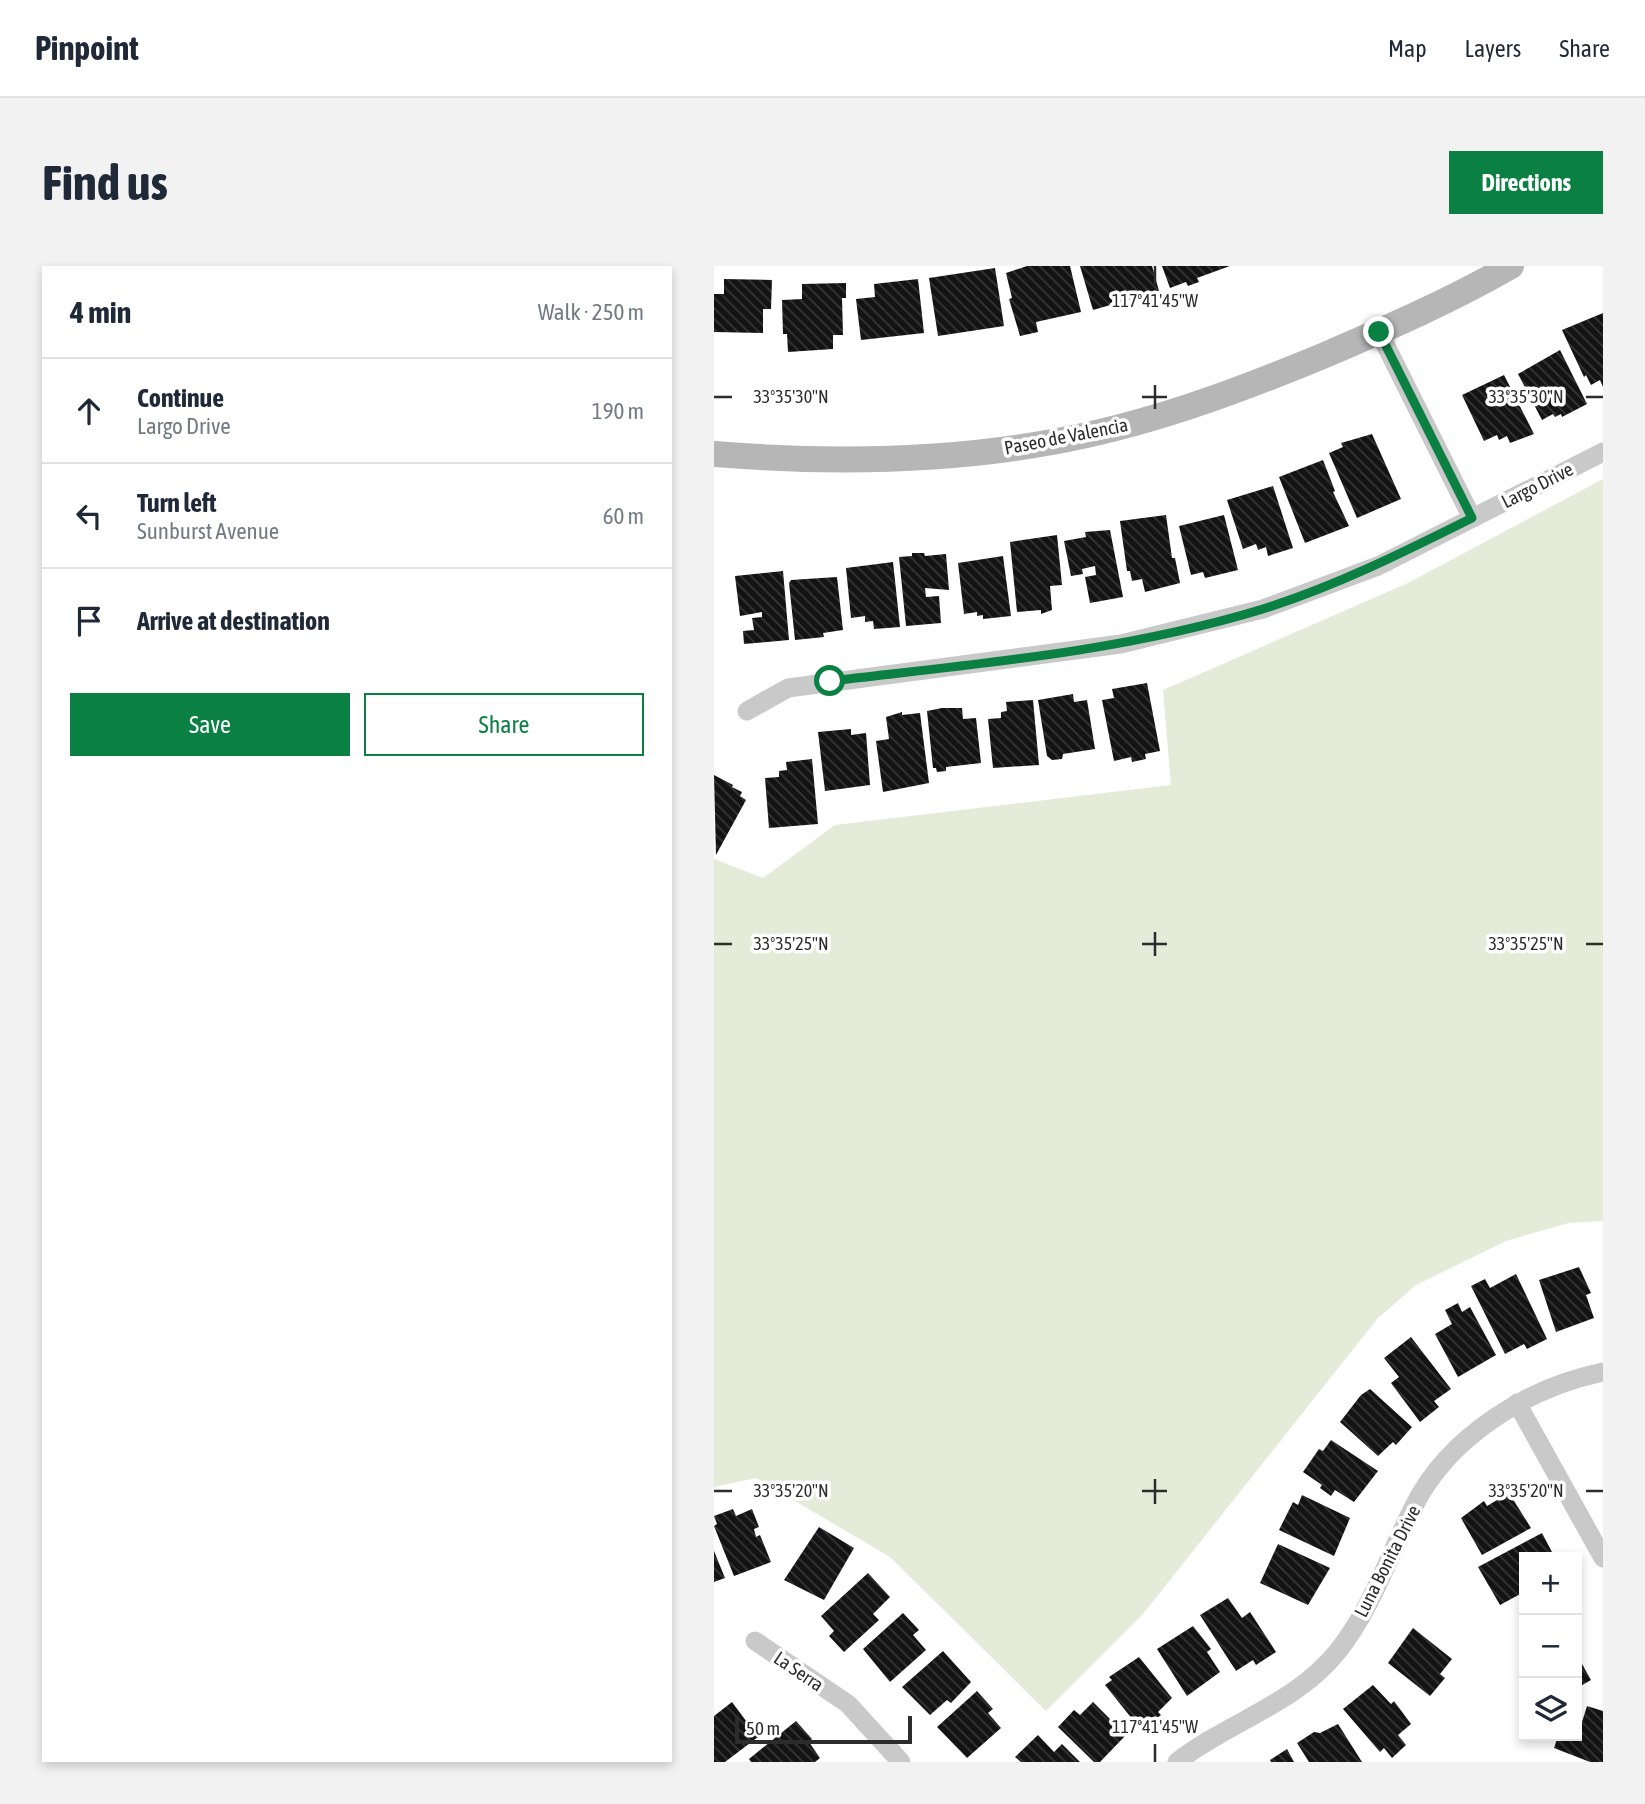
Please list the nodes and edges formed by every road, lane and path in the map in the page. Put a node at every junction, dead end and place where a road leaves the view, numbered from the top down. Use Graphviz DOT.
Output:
graph roads {
  1 [pos="1511,266"];
  2 [pos="1379,332"];
  3 [pos="1603,452"];
  4 [pos="714,454"];
  5 [pos="1472,518"];
  6 [pos="747,711"];
  7 [pos="1603,1372"];
  8 [pos="1517,1404"];
  9 [pos="1603,1558"];
  10 [pos="755,1641"];
  11 [pos="901,1762"];
  12 [pos="1177,1762"];
  1 -- 2 [label="main road, Paseo de Valencia"];
  2 -- 4 [label="main road, Paseo de Valencia"];
  2 -- 5 [label="street"];
  3 -- 5 [label="street, Largo Drive"];
  5 -- 6 [label="street, Largo Drive"];
  7 -- 8 [label="street, Luna Bonita Drive"];
  8 -- 9 [label="street"];
  8 -- 12 [label="street, Luna Bonita Drive"];
  10 -- 11 [label="street, La Serra"];
}
